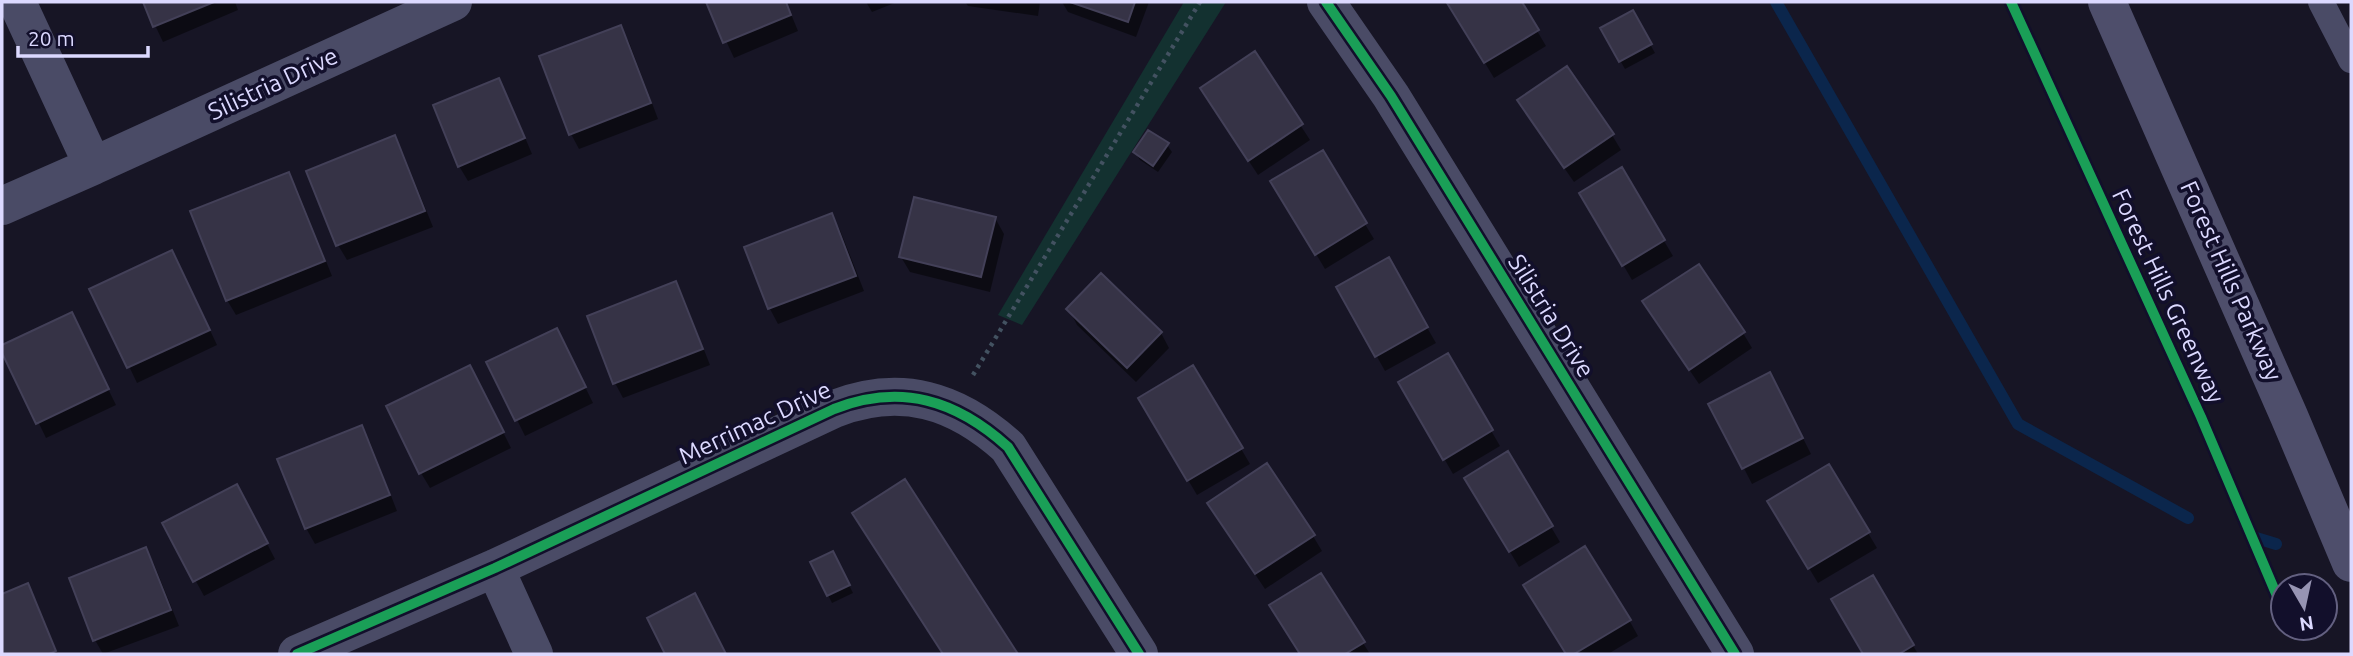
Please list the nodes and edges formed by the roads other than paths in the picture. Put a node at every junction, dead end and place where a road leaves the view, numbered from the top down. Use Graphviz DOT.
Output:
graph roads {
  1 [pos="17,2"];
  2 [pos="453,2"];
  3 [pos="1326,2"];
  4 [pos="2107,2"];
  5 [pos="2321,2"];
  6 [pos="2351,60"];
  7 [pos="93,166"];
  8 [pos="2,206"];
  9 [pos="2351,563"];
  10 [pos="495,568"];
  11 [pos="297,654"];
  12 [pos="534,654"];
  13 [pos="1139,654"];
  14 [pos="1735,654"];
  1 -- 7 [label="street"];
  2 -- 7 [label="street, Silistria Drive"];
  3 -- 14 [label="street, Silistria Drive"];
  4 -- 9 [label="main road, Forest Hills Parkway"];
  5 -- 6 [label="lane"];
  7 -- 8 [label="street, Silistria Drive"];
  10 -- 11 [label="street, Merrimac Drive"];
  10 -- 12 [label="street"];
  10 -- 13 [label="street, Merrimac Drive"];
}
